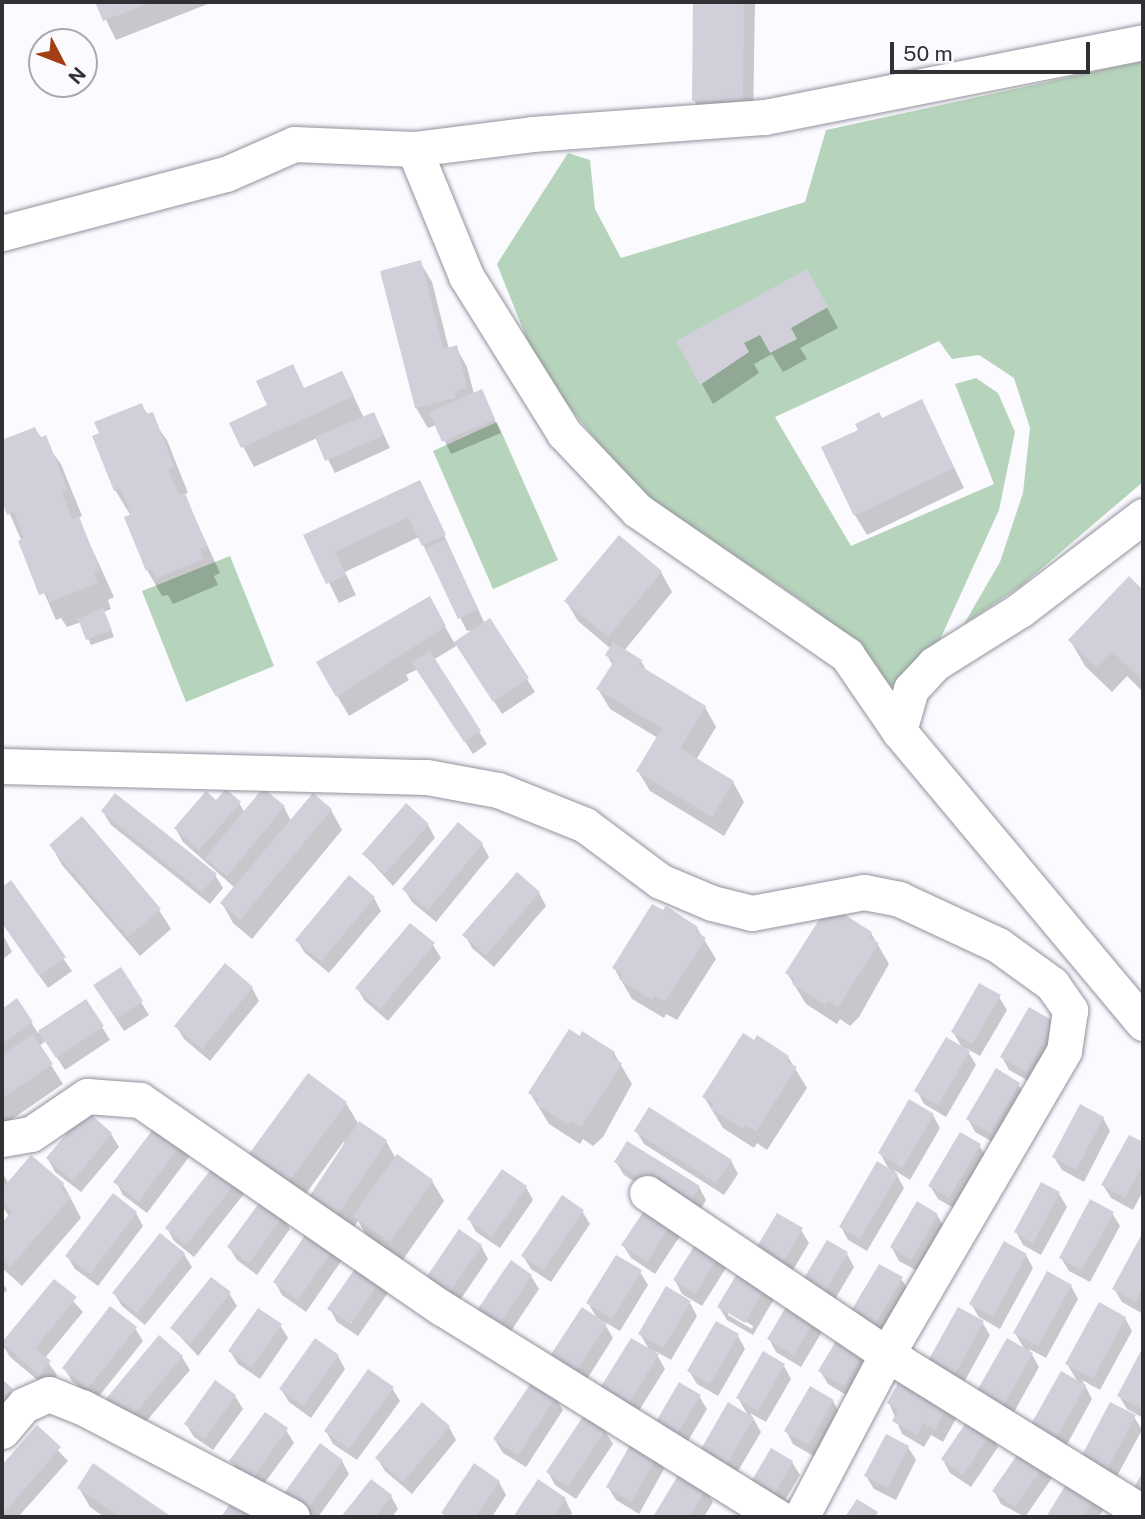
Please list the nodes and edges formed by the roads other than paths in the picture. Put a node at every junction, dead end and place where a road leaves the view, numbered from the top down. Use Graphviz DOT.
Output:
graph roads {
  1 [pos="1142,41"];
  2 [pos="414,149"];
  3 [pos="2,233"];
  4 [pos="1143,516"];
  5 [pos="899,731"];
  6 [pos="2,766"];
  7 [pos="1143,1023"];
  8 [pos="2,1139"];
  9 [pos="647,1193"];
  10 [pos="887,1354"];
  11 [pos="2,1431"];
  12 [pos="1143,1513"];
  13 [pos="292,1517"];
  14 [pos="778,1517"];
  15 [pos="801,1517"];
  1 -- 2 [label="street"];
  2 -- 3 [label="street"];
  2 -- 5 [label="street"];
  4 -- 5 [label="street"];
  5 -- 7 [label="street"];
  6 -- 10 [label="street"];
  8 -- 14 [label="street"];
  9 -- 10 [label="street"];
  10 -- 12 [label="street"];
  10 -- 15 [label="street"];
  11 -- 13 [label="street"];
}
